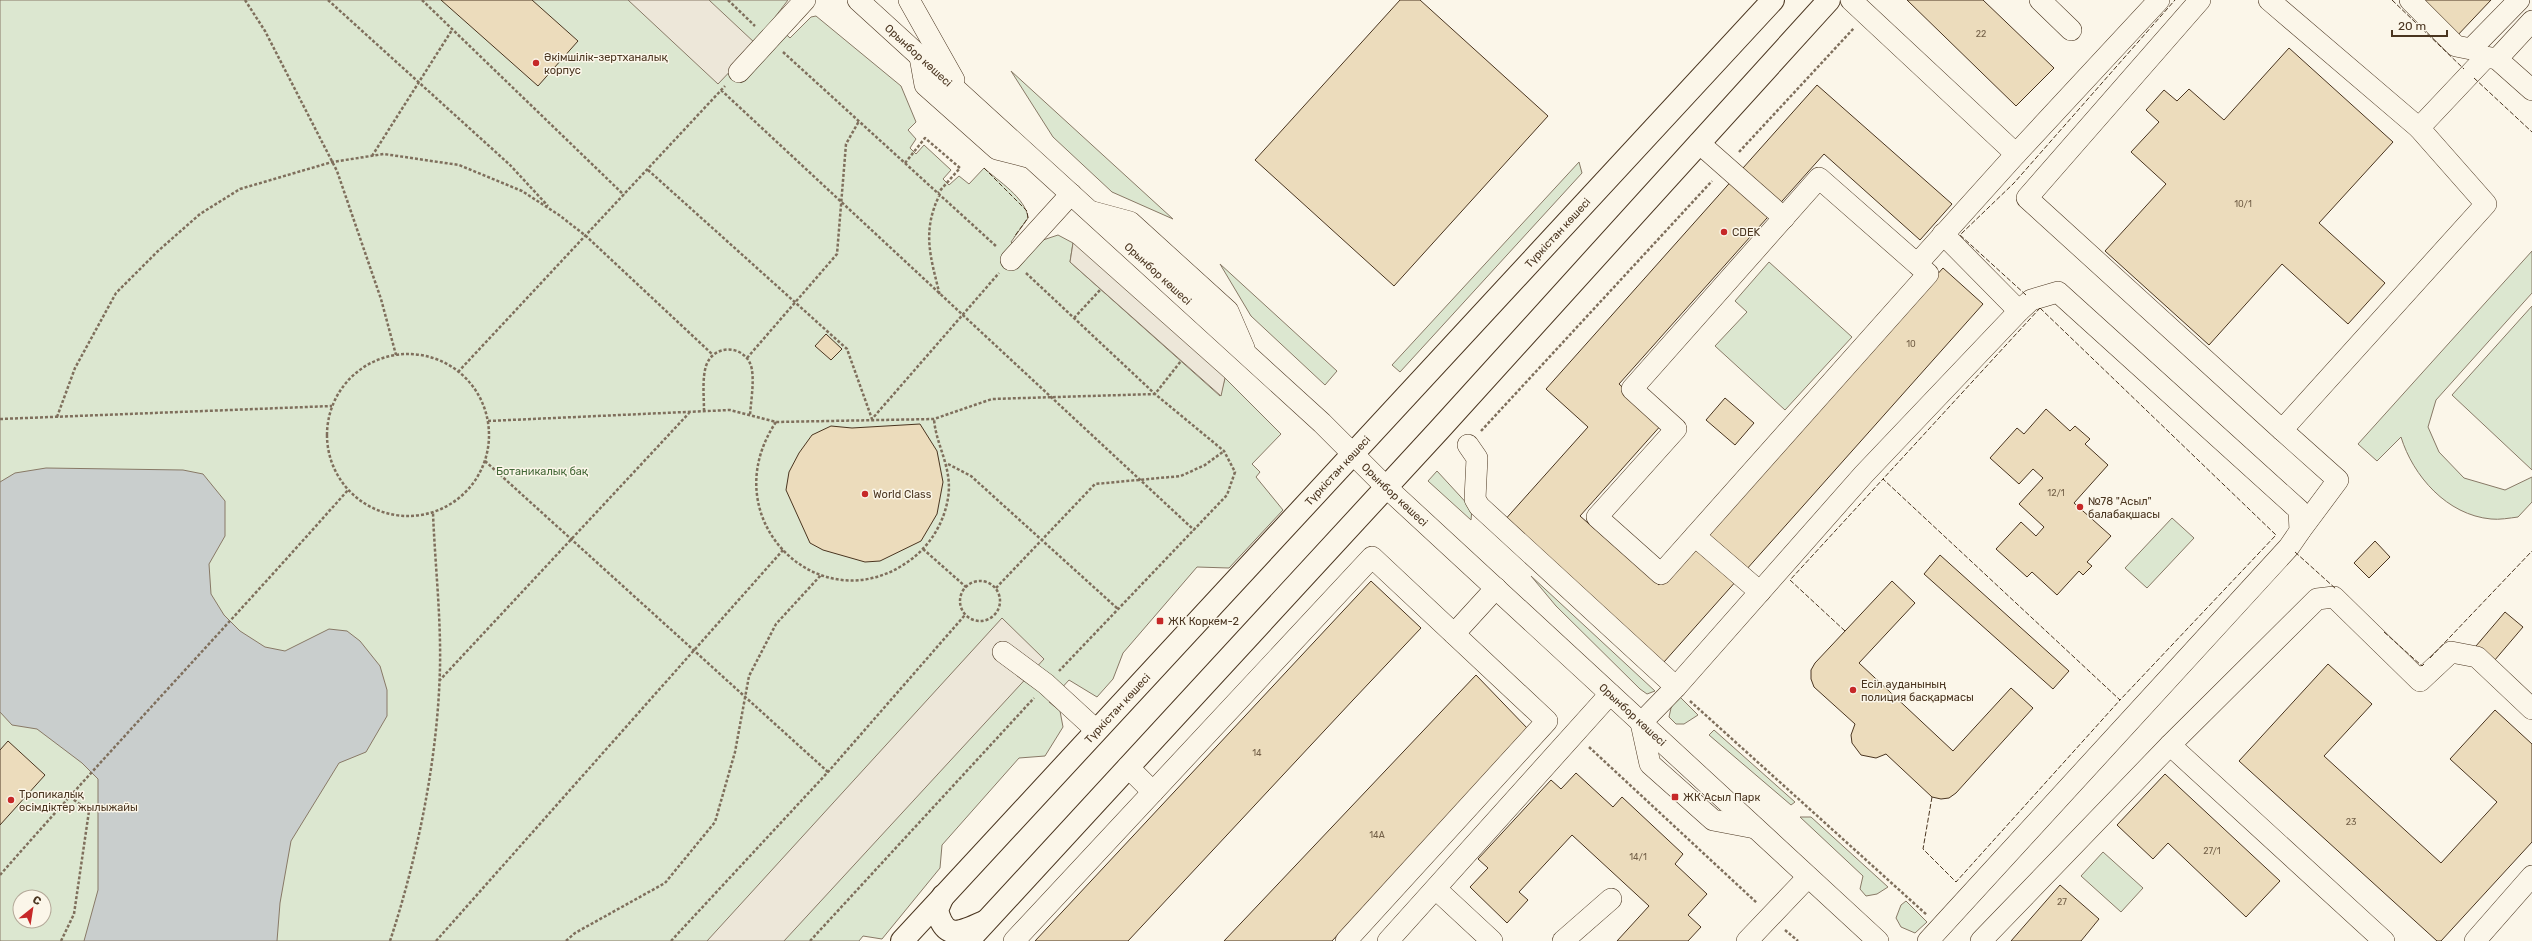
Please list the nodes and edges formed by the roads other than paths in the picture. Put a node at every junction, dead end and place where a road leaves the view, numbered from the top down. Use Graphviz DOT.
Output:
graph roads {
  1 [pos="805,0"];
  2 [pos="858,0"];
  3 [pos="909,0"];
  4 [pos="1773,0"];
  5 [pos="1829,0"];
  6 [pos="1851,0"];
  7 [pos="2040,0"];
  8 [pos="2158,0"];
  9 [pos="2200,0"];
  10 [pos="2269,0"];
  11 [pos="2410,0"];
  12 [pos="2519,0"];
  13 [pos="2532,21"];
  14 [pos="2071,30"];
  15 [pos="920,57"];
  16 [pos="2497,59"];
  17 [pos="739,72"];
  18 [pos="2532,90"];
  19 [pos="962,95"];
  20 [pos="2419,128"];
  21 [pos="1699,143"];
  22 [pos="2016,154"];
  23 [pos="1031,158"];
  24 [pos="1071,194"];
  25 [pos="1784,218"];
  26 [pos="1943,234"];
  27 [pos="1011,260"];
  28 [pos="1917,264"];
  29 [pos="2019,311"];
  30 [pos="2282,430"];
  31 [pos="1468,445"];
  32 [pos="1352,454"];
  33 [pos="1386,487"];
  34 [pos="2300,531"];
  35 [pos="1695,536"];
  36 [pos="1496,588"];
  37 [pos="1760,592"];
  38 [pos="1454,634"];
  39 [pos="1003,652"];
  40 [pos="1681,692"];
  41 [pos="1610,694"];
  42 [pos="2532,709"];
  43 [pos="1641,723"];
  44 [pos="1096,730"];
  45 [pos="2170,745"];
  46 [pos="1128,767"];
  47 [pos="1153,792"];
  48 [pos="2532,876"];
  49 [pos="1808,877"];
  50 [pos="1436,889"];
  51 [pos="943,896"];
  52 [pos="1611,899"];
  53 [pos="985,922"];
  54 [pos="1934,934"];
  55 [pos="902,941"];
  56 [pos="968,941"];
  57 [pos="1014,941"];
  58 [pos="1346,941"];
  59 [pos="1388,941"];
  60 [pos="1492,941"];
  61 [pos="1563,941"];
  62 [pos="1748,941"];
  63 [pos="1878,941"];
  64 [pos="1981,941"];
  65 [pos="2384,941"];
  66 [pos="2475,941"];
  1 -- 17 [label="street"];
  2 -- 15 [label="street, Орынбор көшесі"];
  3 -- 19 [label="street"];
  4 -- 32 [label="main road, Түркістан көшесі"];
  5 -- 21 [label="main road"];
  6 -- 22 [label="street"];
  7 -- 14 [label="street"];
  8 -- 22 [label="street"];
  9 -- 30 [label="street"];
  10 -- 20 [label="street"];
  11 -- 12 [label="street"];
  13 -- 16 [label="street"];
  15 -- 19 [label="street, Орынбор көшесі"];
  15 -- 23 [label="street"];
  16 -- 18 [label="street"];
  16 -- 20 [label="street"];
  19 -- 23 [label="street, Орынбор көшесі"];
  20 -- 30 [label="street"];
  21 -- 25 [label="street"];
  21 -- 33 [label="main road"];
  22 -- 26 [label="street"];
  23 -- 24 [label="street, Орынбор көшесі"];
  24 -- 27 [label="street"];
  24 -- 32 [label="street, Орынбор көшесі"];
  25 -- 28 [label="street"];
  25 -- 35 [label="street"];
  26 -- 28 [label="street"];
  26 -- 29 [label="street"];
  28 -- 35 [label="street"];
  29 -- 34 [label="street"];
  29 -- 37 [label="street"];
  30 -- 34 [label="street"];
  31 -- 40 [label="street"];
  32 -- 33 [label="street, Орынбор көшесі"];
  32 -- 44 [label="main road, Түркістан көшесі"];
  33 -- 36 [label="street, Орынбор көшесі"];
  33 -- 46 [label="main road"];
  34 -- 54 [label="street"];
  35 -- 37 [label="street"];
  36 -- 38 [label="street"];
  36 -- 41 [label="street, Орынбор көшесі"];
  37 -- 40 [label="street"];
  38 -- 47 [label="street"];
  38 -- 58 [label="street"];
  39 -- 44 [label="street"];
  40 -- 43 [label="street"];
  41 -- 43 [label="street, Орынбор көшесі"];
  41 -- 50 [label="street"];
  42 -- 45 [label="street"];
  43 -- 49 [label="street, Орынбор көшесі"];
  44 -- 51 [label="main road, Түркістан көшесі"];
  45 -- 64 [label="street"];
  45 -- 65 [label="street"];
  46 -- 47 [label="street"];
  46 -- 53 [label="main road"];
  47 -- 57 [label="street"];
  48 -- 66 [label="street"];
  49 -- 62 [label="street"];
  49 -- 63 [label="street, Орынбор көшесі"];
  50 -- 59 [label="street"];
  50 -- 60 [label="street"];
  51 -- 53 [label="main road"];
  51 -- 55 [label="main road, Түркістан көшесі"];
  52 -- 61 [label="street"];
  53 -- 56 [label="main road"];
}
